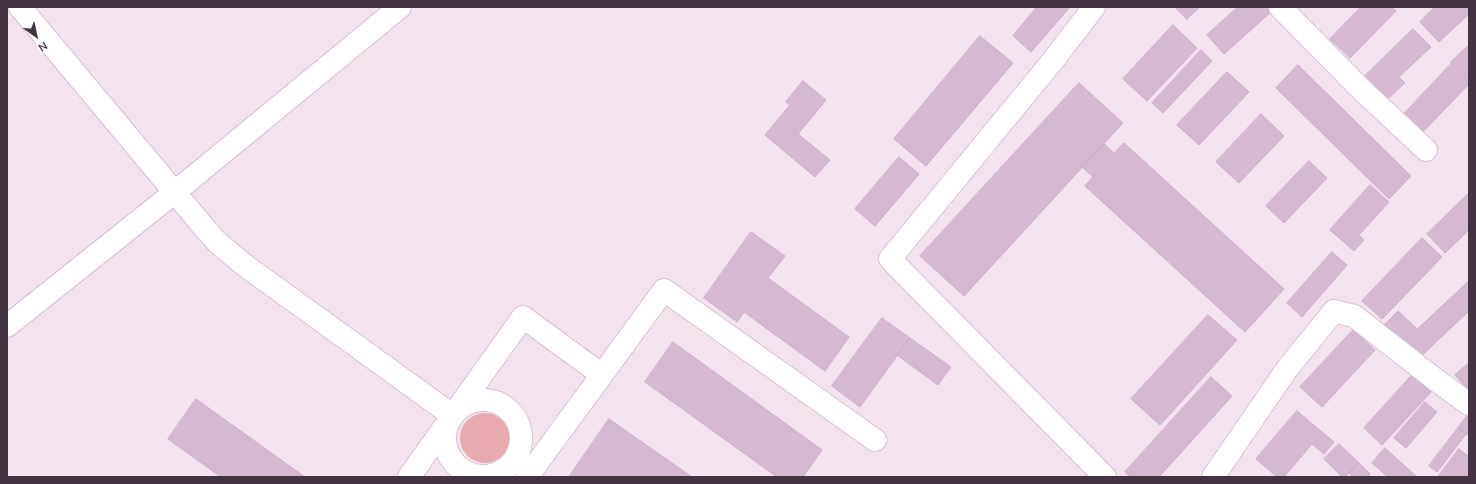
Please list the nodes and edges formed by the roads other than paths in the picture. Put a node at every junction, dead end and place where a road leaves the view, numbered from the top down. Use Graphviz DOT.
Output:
graph roads {
  1 [pos="20,7"];
  2 [pos="400,7"];
  3 [pos="1094,7"];
  4 [pos="1280,7"];
  5 [pos="1426,150"];
  6 [pos="175,192"];
  7 [pos="7,326"];
  8 [pos="602,375"];
  9 [pos="1469,404"];
  10 [pos="452,415"];
  11 [pos="875,440"];
  12 [pos="526,468"];
  13 [pos="409,477"];
  14 [pos="1105,477"];
  15 [pos="1213,477"];
  1 -- 6 [label="street"];
  2 -- 6 [label="street"];
  3 -- 14 [label="street"];
  4 -- 5 [label="street"];
  6 -- 7 [label="street"];
  6 -- 10 [label="street"];
  8 -- 10 [label="street"];
  8 -- 11 [label="street"];
  8 -- 12 [label="street"];
  9 -- 15 [label="street"];
  10 -- 12 [label="street"];
  10 -- 12 [label="street"];
  10 -- 13 [label="street"];
}
